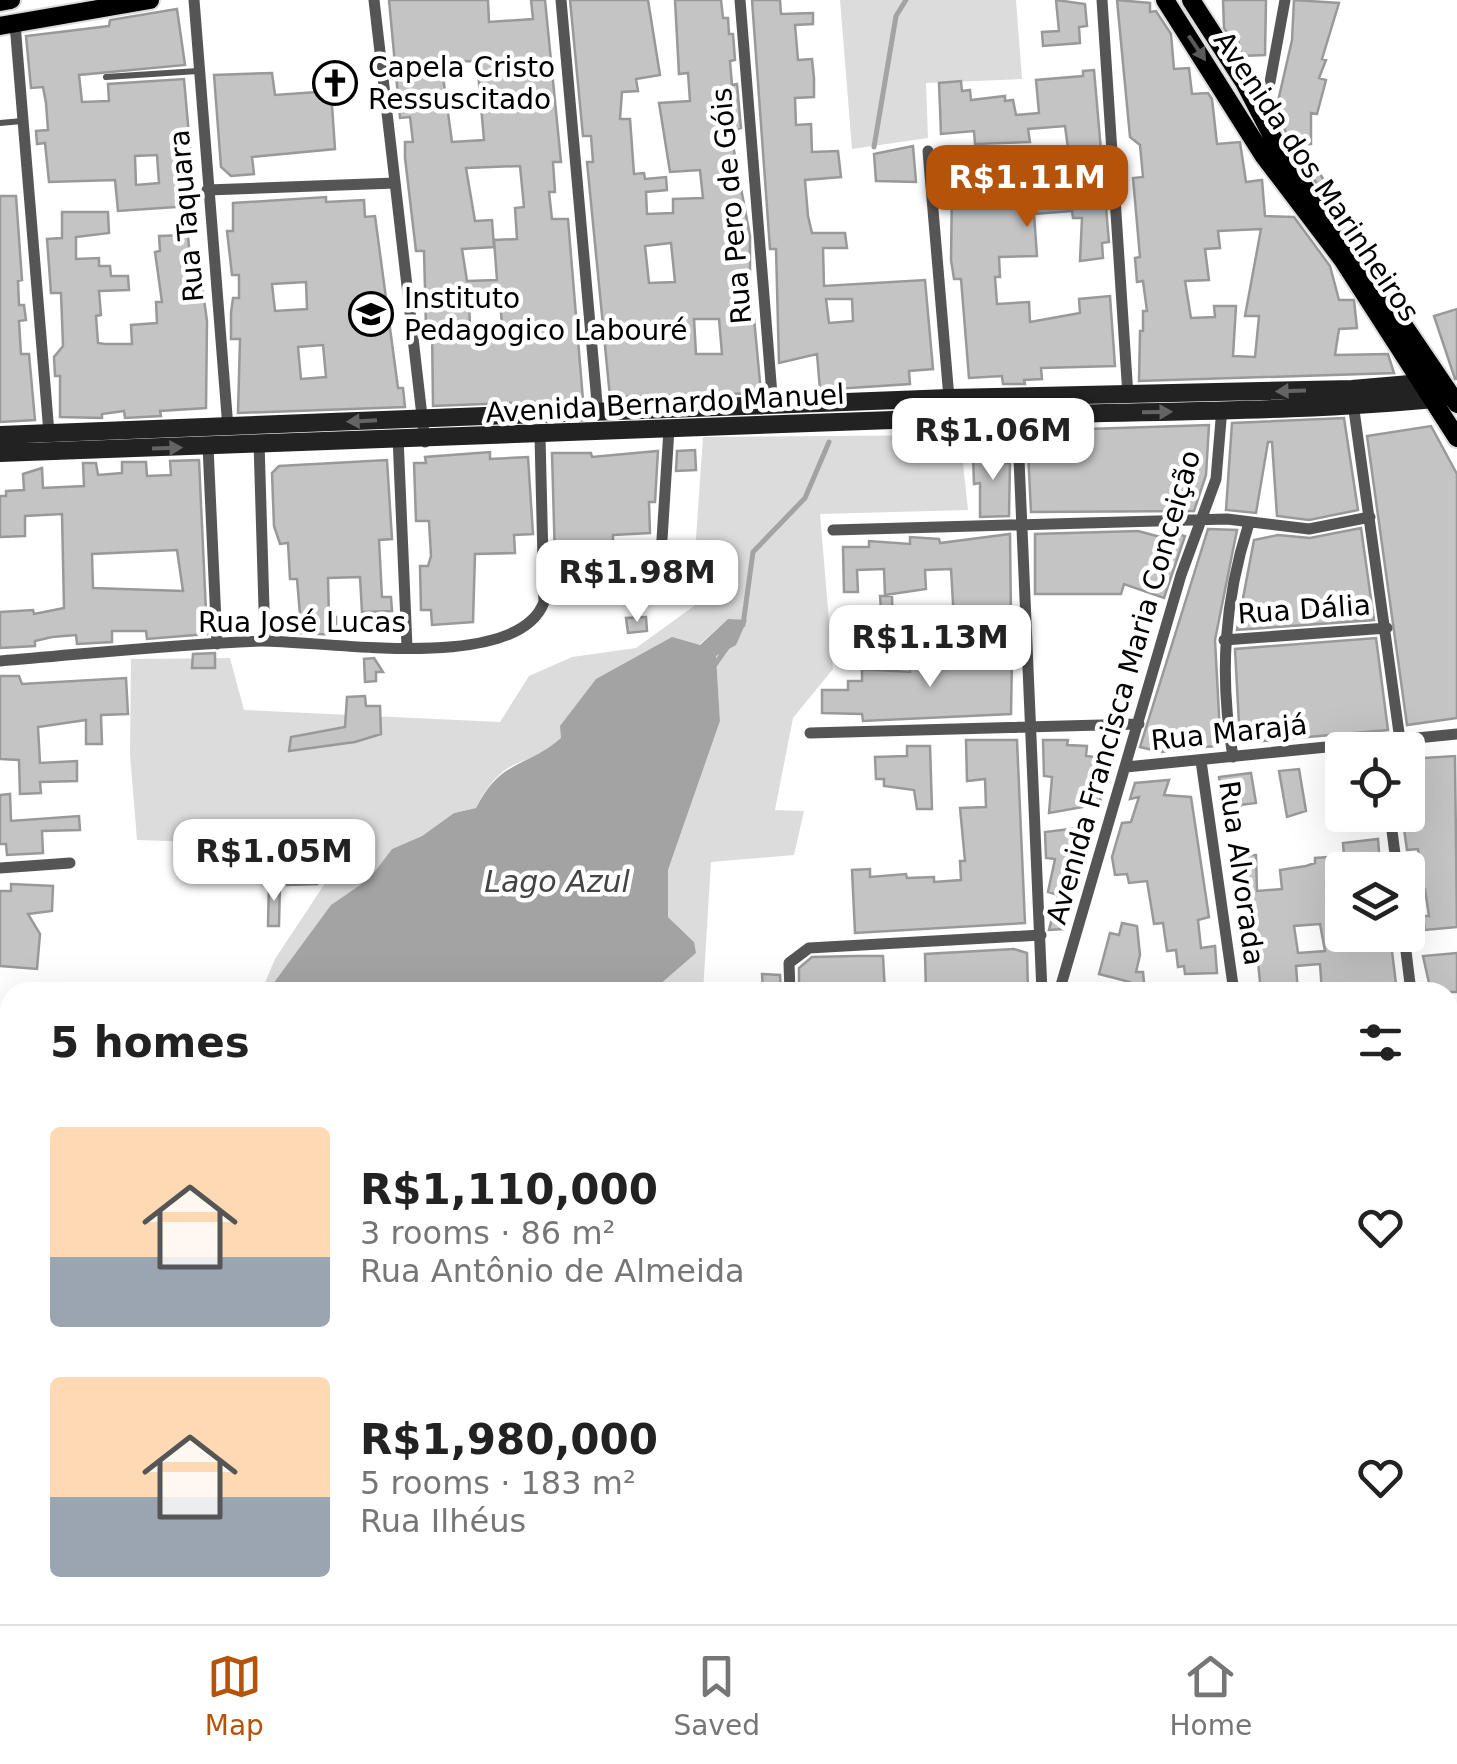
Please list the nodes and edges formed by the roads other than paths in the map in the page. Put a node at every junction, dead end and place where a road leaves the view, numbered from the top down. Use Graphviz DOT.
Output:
graph roads {
  1 [pos="10,0"];
  2 [pos="150,0"];
  3 [pos="194,0"];
  4 [pos="374,0"];
  5 [pos="561,0"];
  6 [pos="740,0"];
  7 [pos="1102,0"];
  8 [pos="1165,0"];
  9 [pos="1190,0"];
  10 [pos="1286,0"];
  11 [pos="0,2"];
  12 [pos="8,25"];
  13 [pos="200,71"];
  14 [pos="106,77"];
  15 [pos="1259,113"];
  16 [pos="23,121"];
  17 [pos="0,123"];
  18 [pos="928,152"];
  19 [pos="396,183"];
  20 [pos="207,190"];
  21 [pos="1445,392"];
  22 [pos="1128,396"];
  23 [pos="948,398"];
  24 [pos="1353,398"];
  25 [pos="1222,402"];
  26 [pos="772,407"];
  27 [pos="1017,407"];
  28 [pos="398,418"];
  29 [pos="422,418"];
  30 [pos="599,424"];
  31 [pos="228,428"];
  32 [pos="670,430"];
  33 [pos="50,433"];
  34 [pos="0,435"];
  35 [pos="540,436"];
  36 [pos="1457,438"];
  37 [pos="106,440"];
  38 [pos="258,442"];
  39 [pos="399,442"];
  40 [pos="425,442"];
  41 [pos="208,446"];
  42 [pos="0,453"];
  43 [pos="1370,518"];
  44 [pos="1200,519"];
  45 [pos="1024,523"];
  46 [pos="1249,523"];
  47 [pos="833,530"];
  48 [pos="544,578"];
  49 [pos="1386,628"];
  50 [pos="1224,640"];
  51 [pos="265,641"];
  52 [pos="217,644"];
  53 [pos="407,647"];
  54 [pos="0,661"];
  55 [pos="1139,724"];
  56 [pos="1028,725"];
  57 [pos="1399,732"];
  58 [pos="810,733"];
  59 [pos="1457,734"];
  60 [pos="1425,737"];
  61 [pos="1325,751"];
  62 [pos="1233,758"];
  63 [pos="1201,761"];
  64 [pos="1126,767"];
  65 [pos="70,864"];
  66 [pos="0,868"];
  67 [pos="1041,935"];
  68 [pos="1406,952"];
  69 [pos="790,982"];
  70 [pos="1042,982"];
  71 [pos="1063,982"];
  72 [pos="1233,982"];
  73 [pos="1410,982"];
  1 -- 11 [label="main road"];
  2 -- 12 [label="main road"];
  3 -- 13 [label="street, Rua Taquara"];
  4 -- 19 [label="street"];
  5 -- 30 [label="street"];
  6 -- 26 [label="street, Rua Pero de Góis"];
  7 -- 22 [label="street"];
  8 -- 21 [label="main road, Avenida dos Marinheiros, one-way"];
  9 -- 15 [label="main road, Avenida dos Marinheiros"];
  10 -- 15 [label="street"];
  12 -- 16 [label="street"];
  13 -- 14 [label="lane"];
  13 -- 20 [label="street, Rua Taquara"];
  15 -- 21 [label="main road, Avenida dos Marinheiros"];
  16 -- 17 [label="lane"];
  16 -- 33 [label="street"];
  18 -- 23 [label="street"];
  19 -- 20 [label="street"];
  19 -- 29 [label="street"];
  20 -- 31 [label="street, Rua Taquara"];
  21 -- 24 [label="street, Avenida Bernardo Manuel"];
  21 -- 36 [label="main road"];
  22 -- 25 [label="street, Avenida Bernardo Manuel"];
  22 -- 27 [label="street, Avenida Bernardo Manuel"];
  23 -- 26 [label="street, Avenida Bernardo Manuel"];
  23 -- 27 [label="street, Avenida Bernardo Manuel"];
  24 -- 25 [label="street, Avenida Bernardo Manuel"];
  24 -- 43 [label="street"];
  27 -- 25 [label="street, Avenida Bernardo Manuel, one-way"];
  25 -- 44 [label="street, Avenida Francisca Maria Conceição"];
  26 -- 30 [label="street, Avenida Bernardo Manuel"];
  27 -- 32 [label="street, Avenida Bernardo Manuel"];
  27 -- 45 [label="street"];
  28 -- 29 [label="street, Avenida Bernardo Manuel"];
  28 -- 31 [label="street, Avenida Bernardo Manuel, one-way"];
  28 -- 39 [label="street"];
  29 -- 30 [label="street, Avenida Bernardo Manuel"];
  29 -- 40 [label="street"];
  30 -- 32 [label="street, Avenida Bernardo Manuel"];
  30 -- 35 [label="street, Avenida Bernardo Manuel"];
  31 -- 37 [label="street, Avenida Bernardo Manuel"];
  32 -- 48 [label="street"];
  33 -- 34 [label="street, Avenida Bernardo Manuel"];
  33 -- 37 [label="street, Avenida Bernardo Manuel"];
  35 -- 40 [label="street, Avenida Bernardo Manuel"];
  35 -- 48 [label="street"];
  37 -- 41 [label="street, Avenida Bernardo Manuel, one-way"];
  37 -- 42 [label="street, Avenida Bernardo Manuel"];
  38 -- 39 [label="street, Avenida Bernardo Manuel"];
  38 -- 41 [label="street, Avenida Bernardo Manuel"];
  38 -- 51 [label="street"];
  39 -- 40 [label="street, Avenida Bernardo Manuel"];
  39 -- 53 [label="street"];
  41 -- 52 [label="street"];
  43 -- 46 [label="street"];
  43 -- 49 [label="street"];
  44 -- 45 [label="street"];
  44 -- 46 [label="street"];
  44 -- 55 [label="street, Avenida Francisca Maria Conceição"];
  45 -- 47 [label="street"];
  45 -- 56 [label="street"];
  46 -- 50 [label="street, Rua Alvorada"];
  48 -- 53 [label="street, Rua José Lucas"];
  49 -- 50 [label="street, Rua Dália"];
  49 -- 57 [label="street"];
  50 -- 62 [label="street, Rua Alvorada"];
  51 -- 52 [label="street, Rua José Lucas"];
  51 -- 53 [label="street, Rua José Lucas"];
  52 -- 54 [label="street, Rua José Lucas"];
  55 -- 56 [label="street"];
  55 -- 64 [label="street, Avenida Francisca Maria Conceição"];
  56 -- 58 [label="street"];
  56 -- 67 [label="street"];
  59 -- 60 [label="street, Rua Marajá"];
  61 -- 62 [label="street, Rua Marajá"];
  62 -- 63 [label="street, Rua Marajá"];
  63 -- 64 [label="street, Rua Marajá"];
  63 -- 72 [label="street, Rua Alvorada"];
  64 -- 71 [label="street, Avenida Francisca Maria Conceição"];
  65 -- 66 [label="street"];
  67 -- 69 [label="street"];
  67 -- 70 [label="street"];
  68 -- 73 [label="street"];
}
